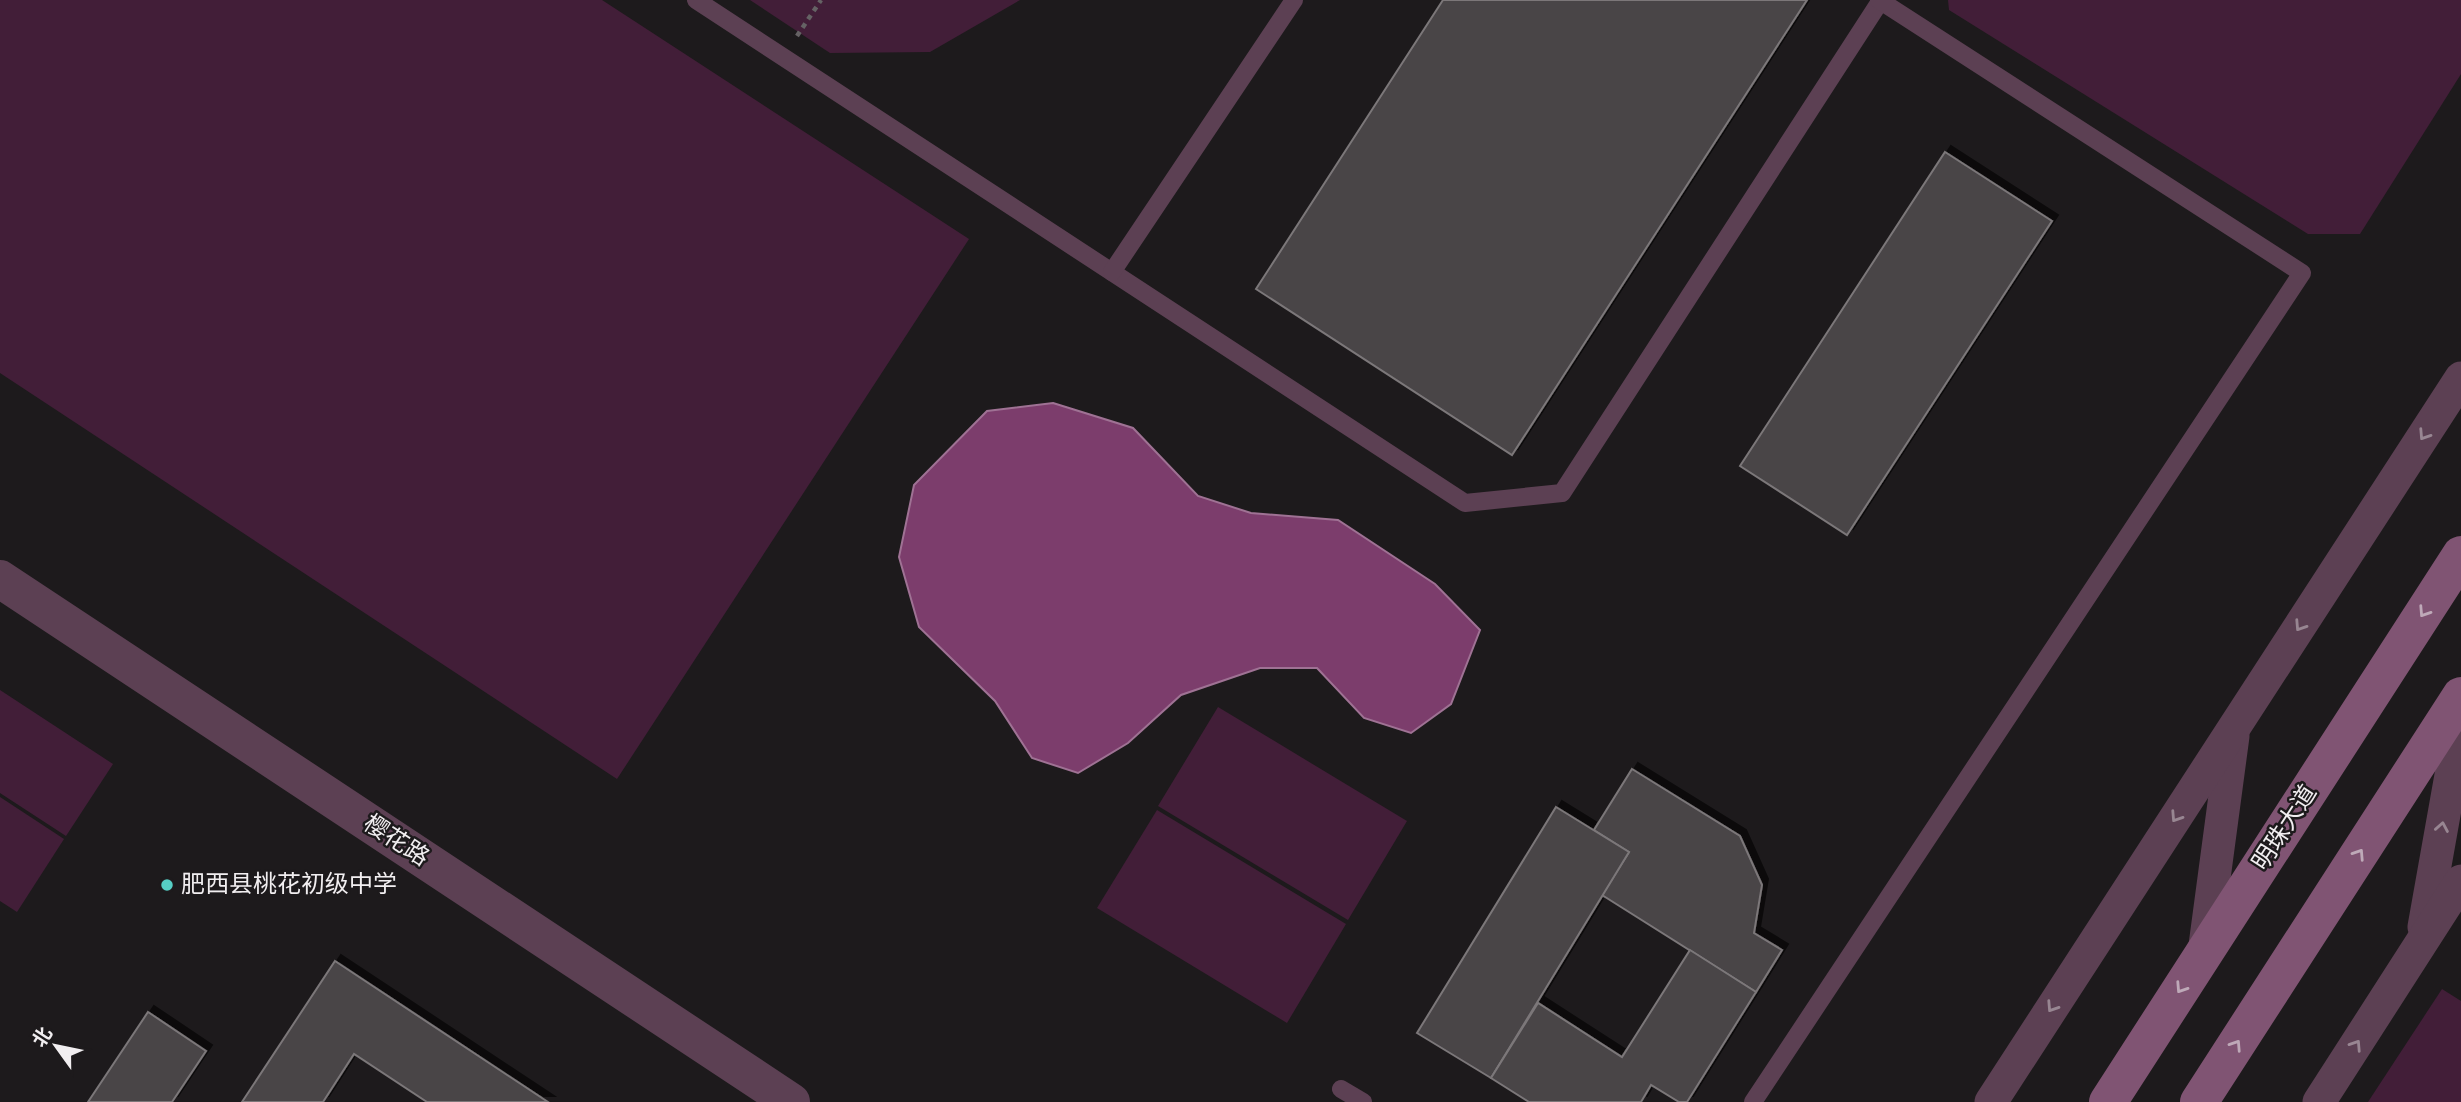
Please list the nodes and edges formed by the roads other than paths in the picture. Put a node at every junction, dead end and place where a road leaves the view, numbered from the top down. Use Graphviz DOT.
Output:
graph roads {
  1 [pos="696,0"];
  2 [pos="1294,0"];
  3 [pos="1881,0"];
  4 [pos="1112,272"];
  5 [pos="2461,378"];
  6 [pos="2461,555"];
  7 [pos="0,579"];
  8 [pos="2461,696"];
  9 [pos="2461,719"];
  10 [pos="2234,727"];
  11 [pos="2456,900"];
  12 [pos="2422,943"];
  13 [pos="2204,953"];
  14 [pos="1341,1089"];
  15 [pos="2107,1097"];
  16 [pos="791,1102"];
  17 [pos="1363,1102"];
  18 [pos="1754,1102"];
  19 [pos="1991,1102"];
  20 [pos="2199,1102"];
  21 [pos="2319,1102"];
  1 -- 4 [label="lane"];
  2 -- 4 [label="lane"];
  3 -- 4 [label="lane"];
  3 -- 18 [label="lane"];
  5 -- 10 [label="street, one-way"];
  6 -- 13 [label="main road, 明珠大道, one-way"];
  7 -- 16 [label="street, 樱花路"];
  20 -- 8 [label="main road, one-way"];
  12 -- 9 [label="street, one-way"];
  10 -- 13 [label="street"];
  10 -- 19 [label="street, one-way"];
  11 -- 12 [label="street"];
  21 -- 12 [label="street, one-way"];
  13 -- 15 [label="main road, 明珠大道, one-way"];
  14 -- 17 [label="lane"];
}
